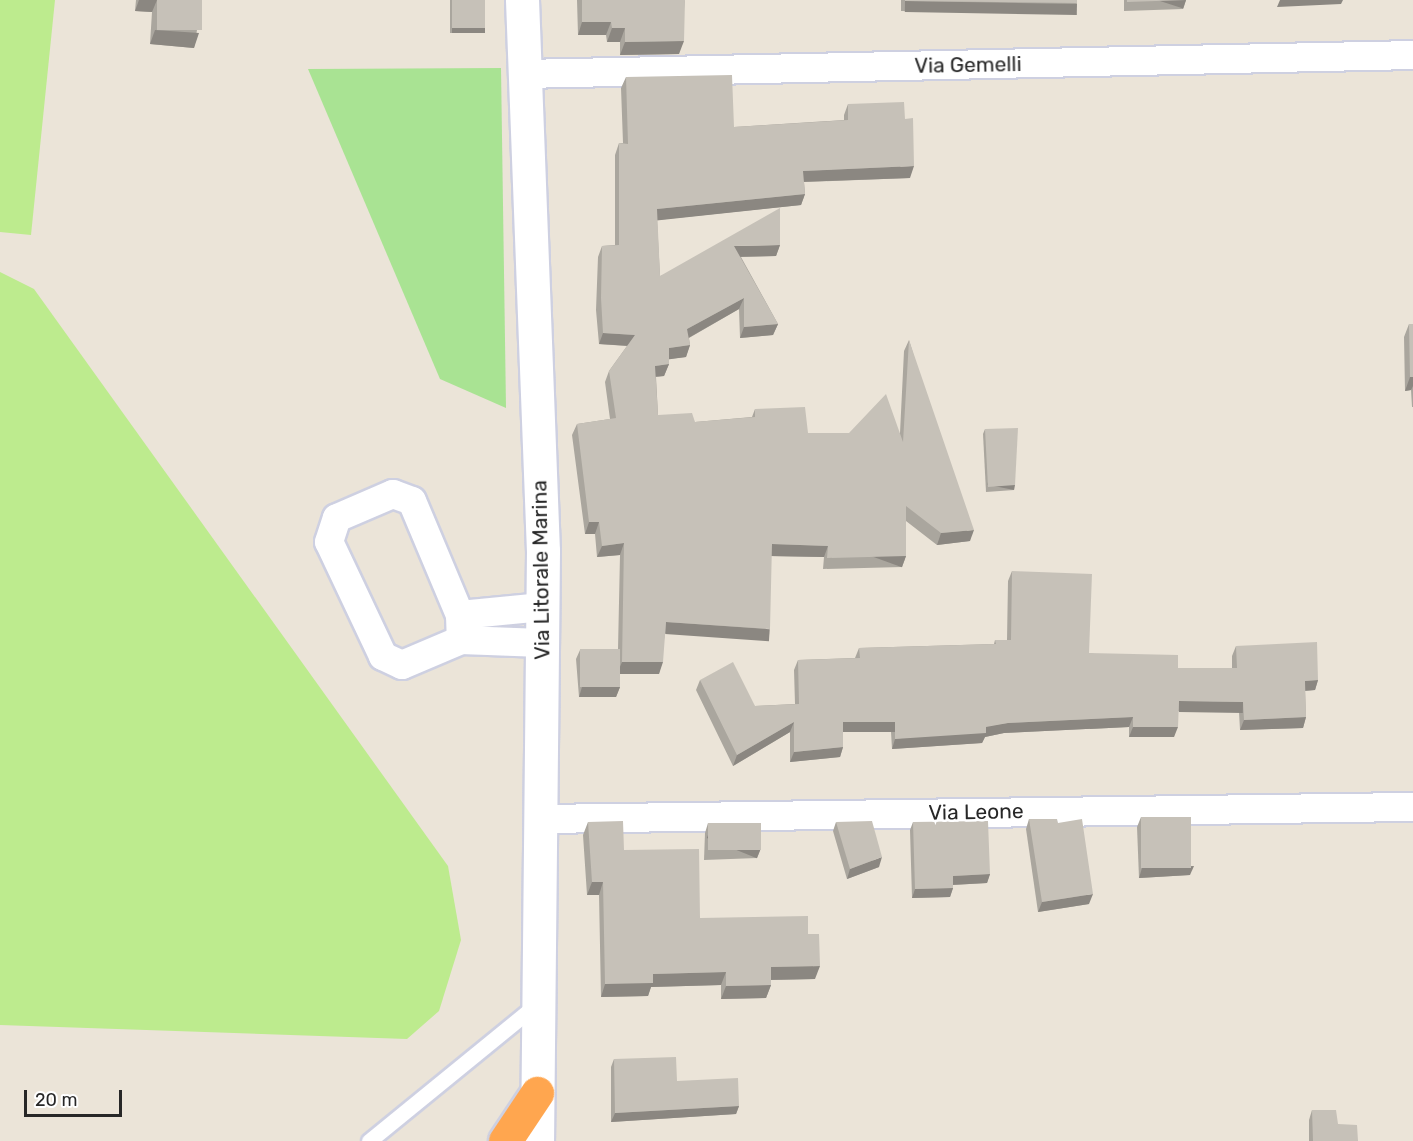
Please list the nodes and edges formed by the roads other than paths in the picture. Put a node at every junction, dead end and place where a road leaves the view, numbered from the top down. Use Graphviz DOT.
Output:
graph roads {
  1 [pos="522,0"];
  2 [pos="1413,55"];
  3 [pos="523,74"];
  4 [pos="543,607"];
  5 [pos="460,628"];
  6 [pos="542,643"];
  7 [pos="1413,807"];
  8 [pos="540,819"];
  9 [pos="538,1003"];
  10 [pos="537,1093"];
  11 [pos="369,1141"];
  12 [pos="505,1141"];
  13 [pos="537,1141"];
  1 -- 3 [label="street, Via Litorale Marina"];
  2 -- 3 [label="street, Via Gemelli"];
  3 -- 4 [label="street, Via Litorale Marina"];
  4 -- 5 [label="street"];
  4 -- 6 [label="street, Via Litorale Marina"];
  5 -- 5 [label="street"];
  5 -- 6 [label="street"];
  6 -- 8 [label="street, Via Litorale Marina"];
  7 -- 8 [label="street, Via Leone"];
  8 -- 9 [label="street, Via Litorale Marina"];
  9 -- 10 [label="street, Via Litorale Marina"];
  9 -- 11 [label="lane"];
  10 -- 12 [label="highway"];
  10 -- 13 [label="street, Via Litorale Marina"];
}
